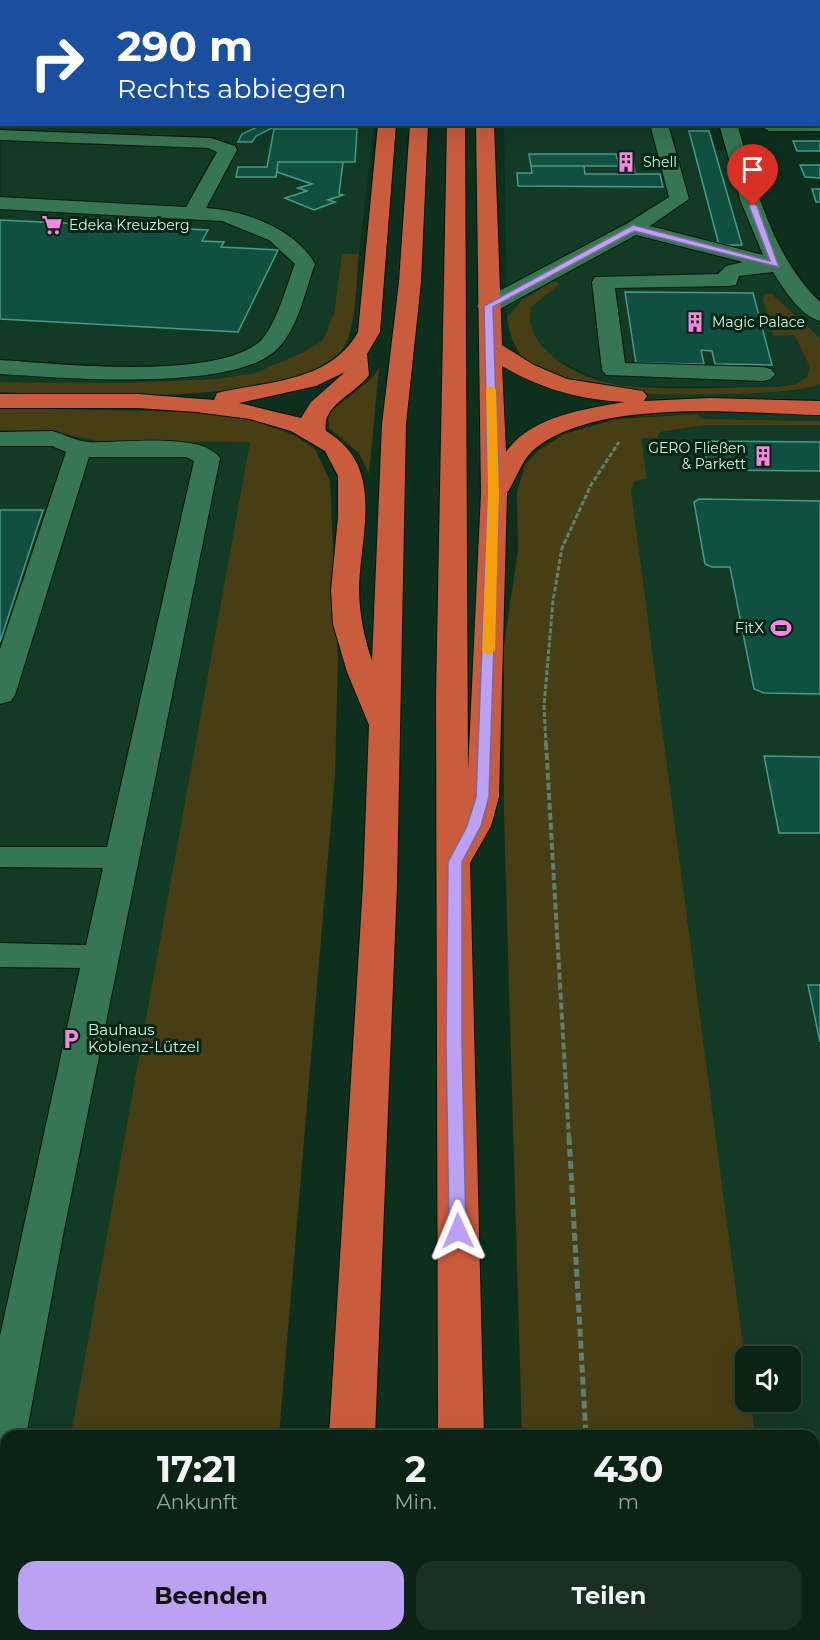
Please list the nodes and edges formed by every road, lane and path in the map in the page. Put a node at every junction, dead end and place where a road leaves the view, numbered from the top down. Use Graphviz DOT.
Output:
graph roads {
  1 [pos="387,126"];
  2 [pos="419,126"];
  3 [pos="456,126"];
  4 [pos="485,126"];
  5 [pos="660,126"];
  6 [pos="729,126"];
  7 [pos="769,126"];
  8 [pos="820,126"];
  9 [pos="228,129"];
  10 [pos="0,135"];
  11 [pos="190,142"];
  12 [pos="0,203"];
  13 [pos="193,213"];
  14 [pos="633,228"];
  15 [pos="776,265"];
  16 [pos="488,306"];
  17 [pos="818,310"];
  18 [pos="490,347"];
  19 [pos="356,354"];
  20 [pos="0,367"];
  21 [pos="763,374"];
  22 [pos="820,391"];
  23 [pos="0,401"];
  24 [pos="178,403"];
  25 [pos="641,408"];
  26 [pos="820,408"];
  27 [pos="314,432"];
  28 [pos="0,439"];
  29 [pos="79,449"];
  30 [pos="494,493"];
  31 [pos="0,695"];
  32 [pos="385,729"];
  33 [pos="0,857"];
  34 [pos="122,858"];
  35 [pos="455,862"];
  36 [pos="0,955"];
  37 [pos="101,957"];
  38 [pos="11,1342"];
  39 [pos="2,1430"];
  40 [pos="352,1430"];
  41 [pos="461,1430"];
  42 [pos="586,1430"];
  1 -- 19 [label="highway"];
  2 -- 32 [label="highway"];
  3 -- 35 [label="highway"];
  4 -- 16 [label="highway"];
  5 -- 14 [label="street"];
  6 -- 15 [label="street"];
  7 -- 8 [label="street"];
  9 -- 11 [label="street"];
  10 -- 11 [label="street"];
  11 -- 13 [label="street"];
  12 -- 13 [label="street"];
  13 -- 20 [label="street"];
  14 -- 15 [label="street"];
  14 -- 16 [label="street"];
  15 -- 17 [label="street"];
  15 -- 21 [label="street"];
  16 -- 18 [label="highway"];
  18 -- 22 [label="highway"];
  18 -- 30 [label="highway"];
  19 -- 24 [label="highway"];
  19 -- 27 [label="highway"];
  23 -- 24 [label="highway"];
  24 -- 27 [label="highway"];
  25 -- 26 [label="highway"];
  25 -- 30 [label="highway"];
  25 -- 42 [label="path"];
  27 -- 32 [label="highway"];
  28 -- 29 [label="street"];
  29 -- 31 [label="street"];
  29 -- 34 [label="street"];
  30 -- 35 [label="highway"];
  32 -- 40 [label="highway"];
  33 -- 34 [label="street"];
  34 -- 37 [label="street"];
  35 -- 41 [label="highway"];
  36 -- 37 [label="street"];
  37 -- 38 [label="street"];
  38 -- 39 [label="street"];
}
